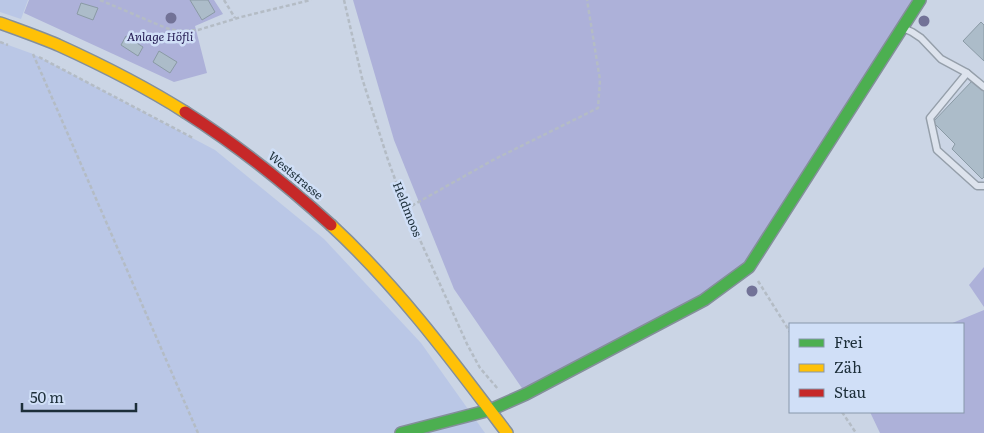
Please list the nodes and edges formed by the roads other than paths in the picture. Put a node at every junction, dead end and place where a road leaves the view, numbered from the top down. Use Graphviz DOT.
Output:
graph roads {
  1 [pos="920,0"];
  2 [pos="0,23"];
  3 [pos="902,28"];
  4 [pos="967,73"];
  5 [pos="984,88"];
  6 [pos="984,186"];
  7 [pos="490,410"];
  8 [pos="401,433"];
  9 [pos="507,433"];
  1 -- 3 [label="street"];
  2 -- 7 [label="street, Weststrasse"];
  3 -- 4 [label="lane"];
  3 -- 7 [label="street"];
  4 -- 5 [label="lane"];
  4 -- 6 [label="lane"];
  7 -- 8 [label="street"];
  7 -- 9 [label="street, Weststrasse"];
}
